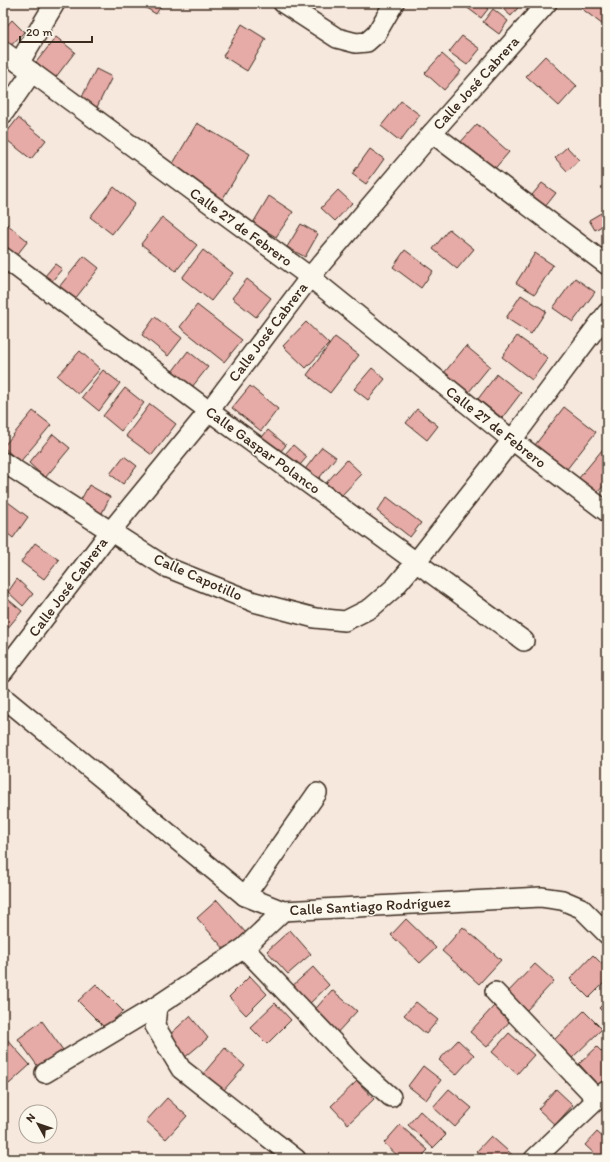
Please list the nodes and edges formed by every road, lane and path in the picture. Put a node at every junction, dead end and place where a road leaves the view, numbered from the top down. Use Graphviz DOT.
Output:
graph roads {
  1 [pos="55,3"];
  2 [pos="283,3"];
  3 [pos="394,3"];
  4 [pos="547,3"];
  5 [pos="3,51"];
  6 [pos="26,68"];
  7 [pos="3,114"];
  8 [pos="432,133"];
  9 [pos="3,257"];
  10 [pos="607,265"];
  11 [pos="310,277"];
  12 [pos="607,313"];
  13 [pos="209,411"];
  14 [pos="512,440"];
  15 [pos="3,462"];
  16 [pos="607,512"];
  17 [pos="110,532"];
  18 [pos="416,562"];
  19 [pos="524,641"];
  20 [pos="3,672"];
  21 [pos="3,697"];
  22 [pos="317,793"];
  23 [pos="245,896"];
  24 [pos="283,911"];
  25 [pos="607,934"];
  26 [pos="244,948"];
  27 [pos="495,992"];
  28 [pos="157,1006"];
  29 [pos="45,1073"];
  30 [pos="602,1094"];
  31 [pos="391,1098"];
  32 [pos="541,1157"];
  33 [pos="296,1159"];
  1 -- 6 [label="street"];
  2 -- 3 [label="street"];
  4 -- 8 [label="street, Calle José Cabrera"];
  5 -- 6 [label="street, Calle 27 de Febrero"];
  6 -- 7 [label="street"];
  6 -- 11 [label="street, Calle 27 de Febrero"];
  8 -- 10 [label="street"];
  8 -- 11 [label="street, Calle José Cabrera"];
  9 -- 13 [label="street, Calle Gaspar Polanco"];
  11 -- 13 [label="street, Calle José Cabrera"];
  11 -- 14 [label="street, Calle 27 de Febrero"];
  12 -- 14 [label="street"];
  13 -- 17 [label="street, Calle José Cabrera"];
  13 -- 18 [label="street, Calle Gaspar Polanco"];
  14 -- 16 [label="street, Calle 27 de Febrero"];
  14 -- 18 [label="street"];
  15 -- 17 [label="street, Calle Capotillo"];
  17 -- 18 [label="street, Calle Capotillo"];
  17 -- 20 [label="street, Calle José Cabrera"];
  18 -- 19 [label="street, Calle Gaspar Polanco"];
  21 -- 23 [label="street, Calle Santiago Rodríguez"];
  22 -- 23 [label="street"];
  23 -- 24 [label="street, Calle Santiago Rodríguez"];
  24 -- 25 [label="street, Calle Santiago Rodríguez"];
  24 -- 26 [label="street"];
  26 -- 28 [label="street"];
  26 -- 31 [label="street"];
  27 -- 30 [label="street"];
  28 -- 29 [label="street"];
  28 -- 33 [label="street"];
  30 -- 32 [label="street"];
}
